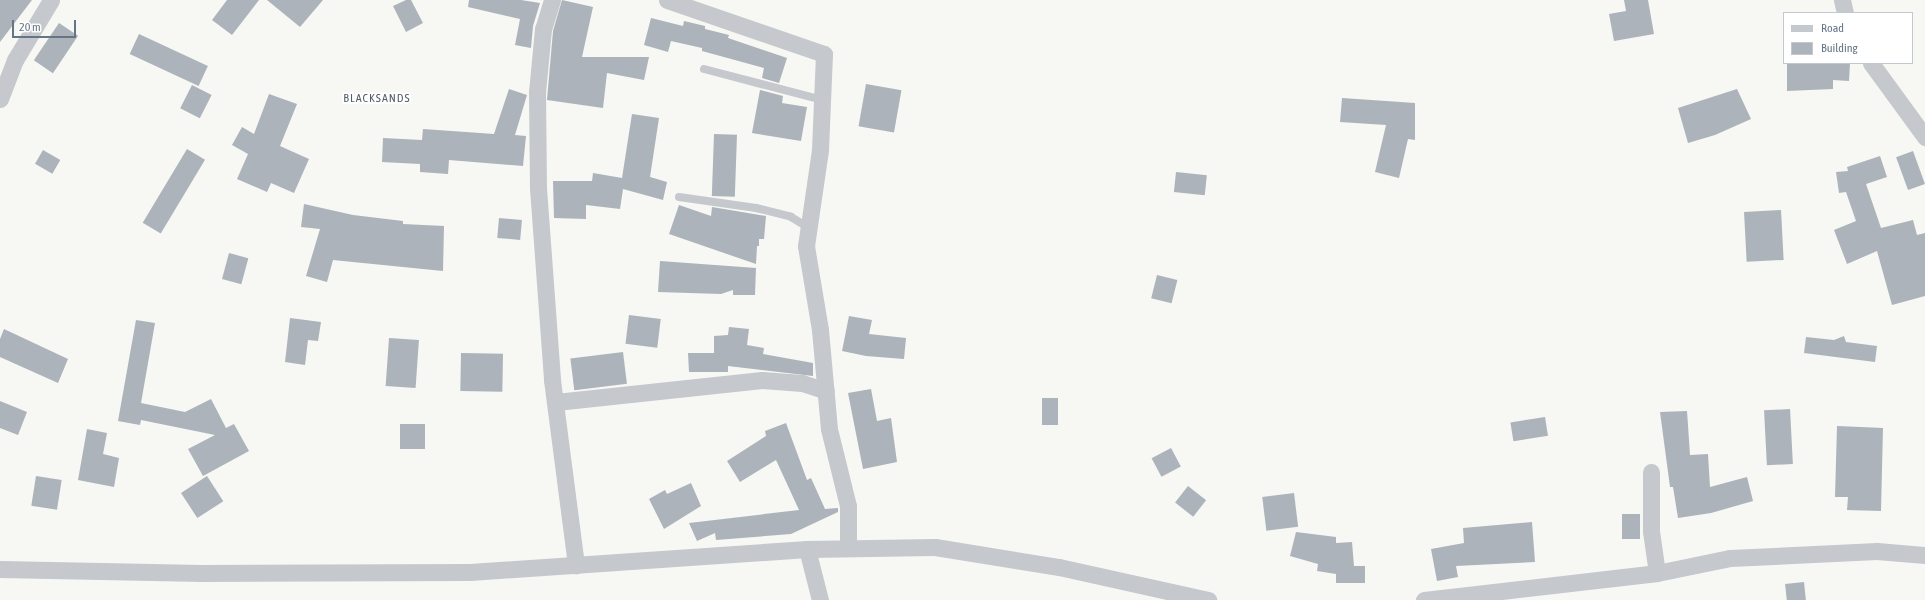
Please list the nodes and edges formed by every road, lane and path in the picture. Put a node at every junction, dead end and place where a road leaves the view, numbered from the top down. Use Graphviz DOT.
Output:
graph roads {
  1 [pos="51,0"];
  2 [pos="552,0"];
  3 [pos="667,0"];
  4 [pos="1842,0"];
  5 [pos="1845,12"];
  6 [pos="1872,64"];
  7 [pos="704,69"];
  8 [pos="0,99"];
  9 [pos="822,100"];
  10 [pos="1925,137"];
  11 [pos="679,197"];
  12 [pos="808,228"];
  13 [pos="826,391"];
  14 [pos="556,402"];
  15 [pos="1651,472"];
  16 [pos="848,548"];
  17 [pos="807,549"];
  18 [pos="1925,555"];
  19 [pos="576,565"];
  20 [pos="0,569"];
  21 [pos="1657,573"];
  22 [pos="820,600"];
  23 [pos="1208,600"];
  24 [pos="1424,600"];
  1 -- 8 [label="street"];
  2 -- 14 [label="street"];
  3 -- 9 [label="street"];
  4 -- 5 [label="street"];
  6 -- 10 [label="street"];
  7 -- 9 [label="lane"];
  9 -- 12 [label="street"];
  11 -- 12 [label="lane"];
  12 -- 13 [label="street"];
  13 -- 14 [label="street"];
  13 -- 16 [label="street"];
  14 -- 19 [label="street"];
  15 -- 21 [label="street"];
  16 -- 17 [label="street"];
  16 -- 23 [label="street"];
  17 -- 19 [label="street"];
  17 -- 22 [label="street"];
  18 -- 21 [label="street"];
  19 -- 20 [label="street"];
  21 -- 24 [label="street"];
}
